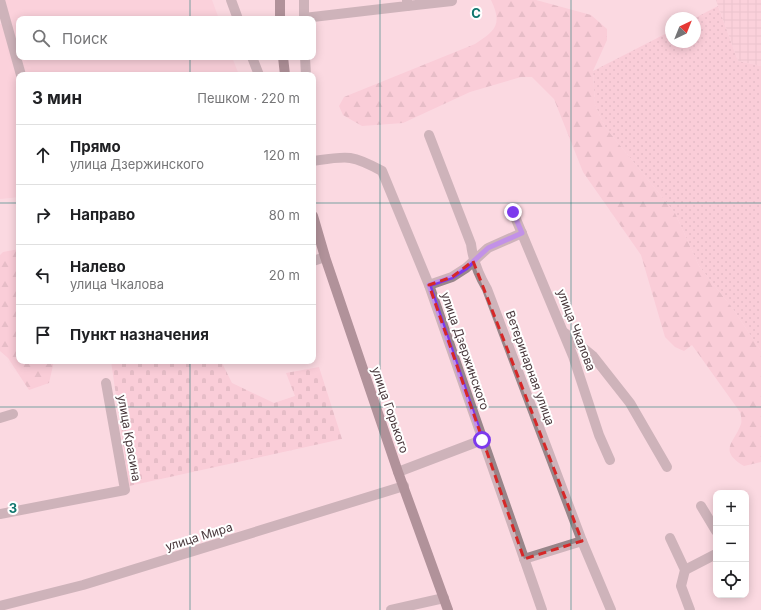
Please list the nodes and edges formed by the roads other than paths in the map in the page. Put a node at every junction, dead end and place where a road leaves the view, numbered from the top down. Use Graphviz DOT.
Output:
graph roads {
  1 [pos="0,0"];
  2 [pos="231,0"];
  3 [pos="280,0"];
  4 [pos="304,0"];
  5 [pos="452,1"];
  6 [pos="407,3"];
  7 [pos="237,16"];
  8 [pos="280,16"];
  9 [pos="304,16"];
  10 [pos="316,16"];
  11 [pos="16,57"];
  12 [pos="17,60"];
  13 [pos="253,60"];
  14 [pos="283,60"];
  15 [pos="305,60"];
  16 [pos="20,72"];
  17 [pos="258,72"];
  18 [pos="285,72"];
  19 [pos="306,72"];
  20 [pos="429,135"];
  21 [pos="316,161"];
  22 [pos="513,212"];
  23 [pos="316,226"];
  24 [pos="522,233"];
  25 [pos="325,257"];
  26 [pos="316,260"];
  27 [pos="473,261"];
  28 [pos="429,285"];
  29 [pos="563,331"];
  30 [pos="106,383"];
  31 [pos="13,414"];
  32 [pos="0,418"];
  33 [pos="482,440"];
  34 [pos="610,460"];
  35 [pos="667,467"];
  36 [pos="398,472"];
  37 [pos="404,486"];
  38 [pos="701,506"];
  39 [pos="0,514"];
  40 [pos="713,526"];
  41 [pos="670,538"];
  42 [pos="582,541"];
  43 [pos="713,556"];
  44 [pos="524,559"];
  45 [pos="685,570"];
  46 [pos="444,598"];
  47 [pos="0,606"];
  48 [pos="391,610"];
  49 [pos="448,610"];
  50 [pos="542,610"];
  51 [pos="611,610"];
  52 [pos="690,610"];
  1 -- 11 [label="street"];
  2 -- 7 [label="street"];
  3 -- 8 [label="main road"];
  4 -- 9 [label="street"];
  5 -- 6 [label="street"];
  6 -- 10 [label="street"];
  12 -- 16 [label="street"];
  13 -- 17 [label="street"];
  14 -- 18 [label="main road"];
  15 -- 19 [label="street"];
  20 -- 27 [label="street, Ветеринарная улица"];
  21 -- 28 [label="street, улица Дзержинского"];
  22 -- 24 [label="street, улица Чкалова"];
  23 -- 25 [label="main road, улица Горького"];
  24 -- 27 [label="street"];
  24 -- 29 [label="street, улица Чкалова"];
  25 -- 26 [label="street"];
  25 -- 36 [label="main road, улица Горького"];
  27 -- 28 [label="street"];
  27 -- 42 [label="street, Ветеринарная улица"];
  28 -- 33 [label="street, улица Дзержинского"];
  29 -- 34 [label="street, улица Чкалова"];
  29 -- 35 [label="street"];
  30 -- 39 [label="street, улица Красина"];
  31 -- 32 [label="street"];
  33 -- 36 [label="street"];
  33 -- 44 [label="street, улица Дзержинского"];
  36 -- 37 [label="main road, улица Горького"];
  37 -- 46 [label="main road, улица Горького"];
  37 -- 47 [label="street, улица Мира"];
  38 -- 40 [label="street"];
  41 -- 45 [label="street"];
  42 -- 44 [label="street"];
  42 -- 51 [label="street, Ветеринарная улица"];
  43 -- 45 [label="street"];
  44 -- 50 [label="street, улица Дзержинского"];
  45 -- 52 [label="street"];
  46 -- 48 [label="street"];
  46 -- 49 [label="main road, улица Горького"];
}
